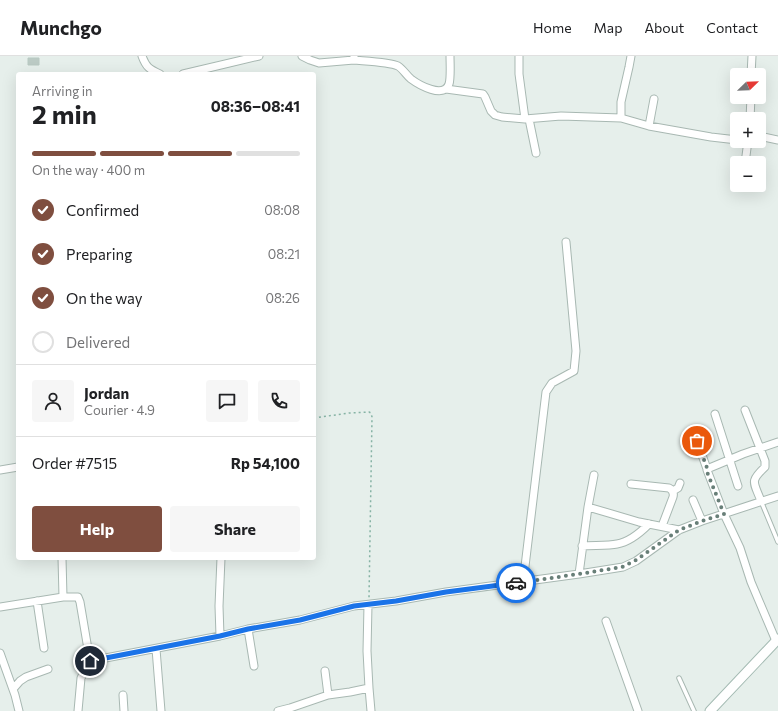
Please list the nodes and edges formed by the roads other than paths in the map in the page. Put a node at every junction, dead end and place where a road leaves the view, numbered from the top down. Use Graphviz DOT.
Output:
graph roads {
  1 [pos="142,56"];
  2 [pos="259,56"];
  3 [pos="302,56"];
  4 [pos="450,56"];
  5 [pos="519,56"];
  6 [pos="631,56"];
  7 [pos="752,56"];
  8 [pos="354,58"];
  9 [pos="751,68"];
  10 [pos="155,72"];
  11 [pos="191,72"];
  12 [pos="446,89"];
  13 [pos="654,99"];
  14 [pos="620,118"];
  15 [pos="527,119"];
  16 [pos="649,126"];
  17 [pos="766,137"];
  18 [pos="730,139"];
  19 [pos="778,140"];
  20 [pos="536,153"];
  21 [pos="566,242"];
  22 [pos="745,410"];
  23 [pos="715,414"];
  24 [pos="697,441"];
  25 [pos="778,442"];
  26 [pos="760,448"];
  27 [pos="729,459"];
  28 [pos="16,467"];
  29 [pos="707,468"];
  30 [pos="0,470"];
  31 [pos="594,475"];
  32 [pos="680,483"];
  33 [pos="631,484"];
  34 [pos="738,486"];
  35 [pos="673,491"];
  36 [pos="778,496"];
  37 [pos="693,500"];
  38 [pos="761,501"];
  39 [pos="588,507"];
  40 [pos="724,514"];
  41 [pos="702,521"];
  42 [pos="649,524"];
  43 [pos="662,526"];
  44 [pos="679,530"];
  45 [pos="778,542"];
  46 [pos="582,546"];
  47 [pos="62,560"];
  48 [pos="220,560"];
  49 [pos="579,574"];
  50 [pos="522,583"];
  51 [pos="63,597"];
  52 [pos="36,601"];
  53 [pos="368,605"];
  54 [pos="0,607"];
  55 [pos="606,621"];
  56 [pos="248,629"];
  57 [pos="220,636"];
  58 [pos="777,640"];
  59 [pos="44,648"];
  60 [pos="156,649"];
  61 [pos="0,653"];
  62 [pos="90,661"];
  63 [pos="254,666"];
  64 [pos="48,668"];
  65 [pos="325,671"];
  66 [pos="679,678"];
  67 [pos="10,682"];
  68 [pos="369,688"];
  69 [pos="123,695"];
  70 [pos="328,695"];
  71 [pos="19,711"];
  72 [pos="78,711"];
  73 [pos="124,711"];
  74 [pos="162,711"];
  75 [pos="278,711"];
  76 [pos="371,711"];
  77 [pos="638,711"];
  78 [pos="694,711"];
  79 [pos="710,711"];
  1 -- 10 [label="street"];
  2 -- 11 [label="street"];
  3 -- 8 [label="street"];
  4 -- 12 [label="street"];
  5 -- 15 [label="street"];
  6 -- 14 [label="street"];
  7 -- 9 [label="street"];
  8 -- 12 [label="street"];
  12 -- 15 [label="street"];
  13 -- 16 [label="street"];
  14 -- 15 [label="street"];
  14 -- 16 [label="street"];
  15 -- 20 [label="street"];
  16 -- 18 [label="street"];
  17 -- 19 [label="street"];
  21 -- 50 [label="street"];
  22 -- 26 [label="street"];
  23 -- 27 [label="street"];
  24 -- 29 [label="street"];
  25 -- 26 [label="street"];
  26 -- 27 [label="street"];
  26 -- 38 [label="street"];
  27 -- 29 [label="street"];
  27 -- 34 [label="street"];
  28 -- 30 [label="street"];
  29 -- 40 [label="street"];
  31 -- 39 [label="street"];
  32 -- 35 [label="street"];
  33 -- 35 [label="street"];
  35 -- 43 [label="street"];
  36 -- 38 [label="street"];
  37 -- 41 [label="street"];
  38 -- 40 [label="street"];
  38 -- 45 [label="lane"];
  39 -- 42 [label="street"];
  39 -- 46 [label="street"];
  40 -- 41 [label="street"];
  40 -- 58 [label="street"];
  41 -- 44 [label="street"];
  42 -- 43 [label="street"];
  42 -- 46 [label="street"];
  43 -- 44 [label="street"];
  44 -- 49 [label="street"];
  46 -- 49 [label="street"];
  47 -- 51 [label="street"];
  48 -- 57 [label="street"];
  49 -- 50 [label="street"];
  50 -- 53 [label="street"];
  51 -- 52 [label="street"];
  51 -- 62 [label="street"];
  52 -- 54 [label="street"];
  52 -- 59 [label="street"];
  53 -- 56 [label="street"];
  53 -- 68 [label="street"];
  55 -- 77 [label="street"];
  56 -- 57 [label="street"];
  56 -- 63 [label="street"];
  57 -- 60 [label="street"];
  58 -- 79 [label="street"];
  60 -- 62 [label="street"];
  60 -- 74 [label="street"];
  61 -- 67 [label="street"];
  62 -- 72 [label="street"];
  64 -- 67 [label="street"];
  65 -- 70 [label="street"];
  66 -- 78 [label="lane"];
  67 -- 71 [label="street"];
  68 -- 70 [label="street"];
  68 -- 76 [label="street"];
  69 -- 73 [label="street"];
  70 -- 75 [label="street"];
}
